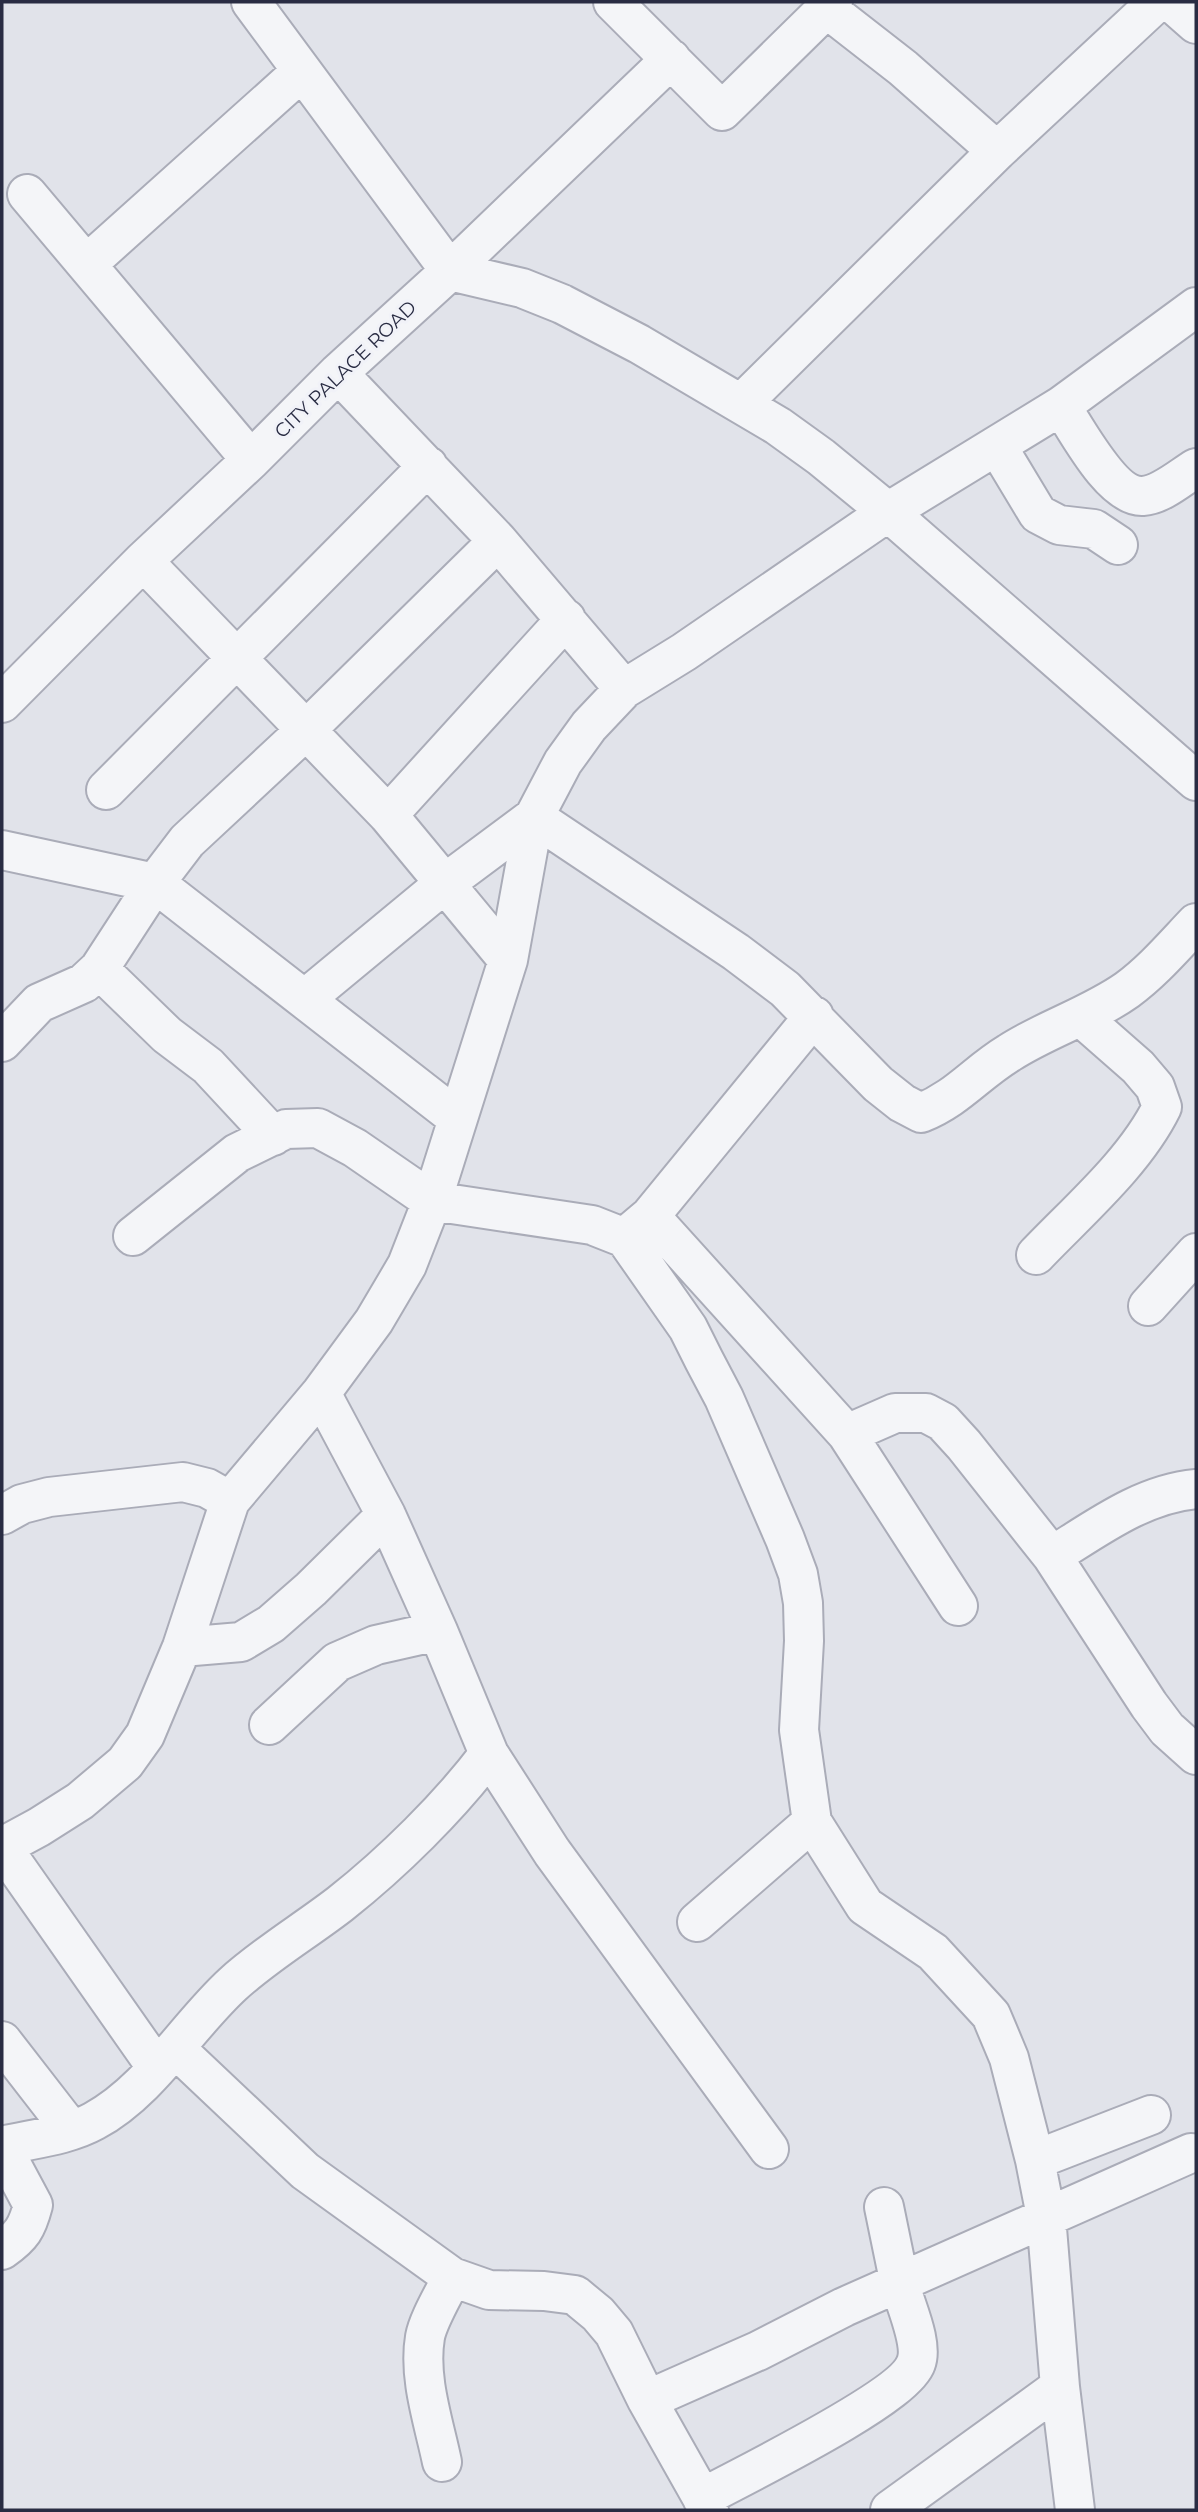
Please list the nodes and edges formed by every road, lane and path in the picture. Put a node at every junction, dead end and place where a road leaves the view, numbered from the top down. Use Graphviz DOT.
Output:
graph roads {
  1 [pos="251,2"];
  2 [pos="1157,2"];
  3 [pos="1171,2"];
  4 [pos="620,4"];
  5 [pos="830,5"];
  6 [pos="1196,24"];
  7 [pos="671,59"];
  8 [pos="301,72"];
  9 [pos="997,151"];
  10 [pos="27,194"];
  11 [pos="87,264"];
  12 [pos="450,271"];
  13 [pos="1191,322"];
  14 [pos="338,373"];
  15 [pos="742,403"];
  16 [pos="1061,407"];
  17 [pos="997,446"];
  18 [pos="251,460"];
  19 [pos="428,466"];
  20 [pos="1196,468"];
  21 [pos="888,512"];
  22 [pos="498,541"];
  23 [pos="1118,545"];
  24 [pos="143,561"];
  25 [pos="566,619"];
  26 [pos="236,657"];
  27 [pos="624,689"];
  28 [pos="2,702"];
  29 [pos="305,731"];
  30 [pos="1196,781"];
  31 [pos="106,790"];
  32 [pos="388,815"];
  33 [pos="534,817"];
  34 [pos="2,850"];
  35 [pos="155,883"];
  36 [pos="444,884"];
  37 [pos="1196,923"];
  38 [pos="508,960"];
  39 [pos="99,969"];
  40 [pos="305,999"];
  41 [pos="814,1016"];
  42 [pos="1081,1017"];
  43 [pos="2,1042"];
  44 [pos="457,1118"];
  45 [pos="273,1136"];
  46 [pos="432,1201"];
  47 [pos="637,1227"];
  48 [pos="133,1236"];
  49 [pos="1196,1253"];
  50 [pos="1036,1255"];
  51 [pos="1147,1306"];
  52 [pos="321,1393"];
  53 [pos="847,1434"];
  54 [pos="1196,1489"];
  55 [pos="230,1501"];
  56 [pos="2,1515"];
  57 [pos="386,1515"];
  58 [pos="1052,1556"];
  59 [pos="958,1606"];
  60 [pos="438,1631"];
  61 [pos="182,1647"];
  62 [pos="270,1725"];
  63 [pos="489,1754"];
  64 [pos="1196,1755"];
  65 [pos="812,1822"];
  66 [pos="697,1922"];
  67 [pos="2,2041"];
  68 [pos="166,2058"];
  69 [pos="1151,2115"];
  70 [pos="71,2130"];
  71 [pos="2,2147"];
  72 [pos="769,2149"];
  73 [pos="1191,2153"];
  74 [pos="1035,2160"];
  75 [pos="884,2207"];
  76 [pos="1046,2216"];
  77 [pos="2,2249"];
  78 [pos="452,2277"];
  79 [pos="899,2283"];
  80 [pos="1060,2387"];
  81 [pos="647,2400"];
  82 [pos="442,2462"];
  83 [pos="706,2504"];
  84 [pos="890,2510"];
  85 [pos="1075,2510"];
  1 -- 8 [label="street"];
  2 -- 9 [label="street"];
  3 -- 6 [label="street"];
  4 -- 7 [label="street"];
  5 -- 7 [label="street"];
  5 -- 9 [label="street"];
  7 -- 12 [label="street, CITY PALACE ROAD"];
  8 -- 11 [label="street"];
  8 -- 12 [label="street"];
  9 -- 15 [label="street"];
  10 -- 11 [label="street"];
  11 -- 18 [label="street"];
  12 -- 14 [label="street, CITY PALACE ROAD"];
  12 -- 15 [label="street"];
  13 -- 16 [label="street"];
  14 -- 18 [label="street, CITY PALACE ROAD"];
  14 -- 19 [label="street"];
  15 -- 21 [label="street"];
  16 -- 17 [label="street"];
  16 -- 20 [label="street"];
  17 -- 21 [label="street"];
  17 -- 23 [label="street"];
  18 -- 24 [label="street, CITY PALACE ROAD"];
  19 -- 22 [label="street"];
  19 -- 26 [label="street"];
  21 -- 27 [label="street"];
  21 -- 30 [label="street"];
  22 -- 25 [label="street"];
  22 -- 29 [label="street"];
  24 -- 26 [label="street"];
  24 -- 28 [label="street, CITY PALACE ROAD"];
  25 -- 27 [label="street"];
  25 -- 32 [label="street"];
  26 -- 29 [label="street"];
  26 -- 31 [label="street"];
  27 -- 33 [label="street"];
  29 -- 32 [label="street"];
  29 -- 35 [label="street"];
  32 -- 36 [label="street"];
  33 -- 36 [label="street"];
  33 -- 38 [label="street"];
  33 -- 41 [label="street"];
  34 -- 35 [label="street"];
  35 -- 39 [label="street"];
  35 -- 40 [label="street"];
  36 -- 38 [label="street"];
  36 -- 40 [label="street"];
  37 -- 42 [label="street"];
  38 -- 44 [label="street"];
  39 -- 43 [label="street"];
  39 -- 45 [label="street"];
  40 -- 44 [label="street"];
  41 -- 42 [label="street"];
  41 -- 47 [label="street"];
  42 -- 50 [label="street"];
  44 -- 46 [label="street"];
  45 -- 46 [label="street"];
  45 -- 48 [label="street"];
  46 -- 47 [label="street"];
  46 -- 52 [label="street"];
  47 -- 53 [label="street"];
  47 -- 65 [label="street"];
  49 -- 51 [label="street"];
  52 -- 55 [label="street"];
  52 -- 57 [label="street"];
  53 -- 58 [label="street"];
  53 -- 59 [label="street"];
  54 -- 58 [label="street"];
  55 -- 56 [label="street"];
  55 -- 61 [label="street"];
  57 -- 60 [label="street"];
  57 -- 61 [label="street"];
  58 -- 64 [label="street"];
  60 -- 62 [label="street"];
  60 -- 63 [label="street"];
  61 -- 68 [label="street"];
  63 -- 68 [label="street"];
  63 -- 72 [label="street"];
  65 -- 66 [label="street"];
  65 -- 74 [label="street"];
  67 -- 70 [label="street"];
  68 -- 70 [label="street"];
  68 -- 78 [label="street"];
  69 -- 74 [label="street"];
  70 -- 71 [label="street"];
  71 -- 77 [label="street"];
  73 -- 76 [label="street"];
  74 -- 76 [label="street"];
  75 -- 79 [label="street"];
  76 -- 79 [label="street"];
  76 -- 80 [label="street"];
  78 -- 81 [label="street"];
  78 -- 82 [label="street"];
  79 -- 81 [label="street"];
  79 -- 83 [label="street"];
  80 -- 84 [label="street"];
  80 -- 85 [label="street"];
  81 -- 83 [label="street"];
}
